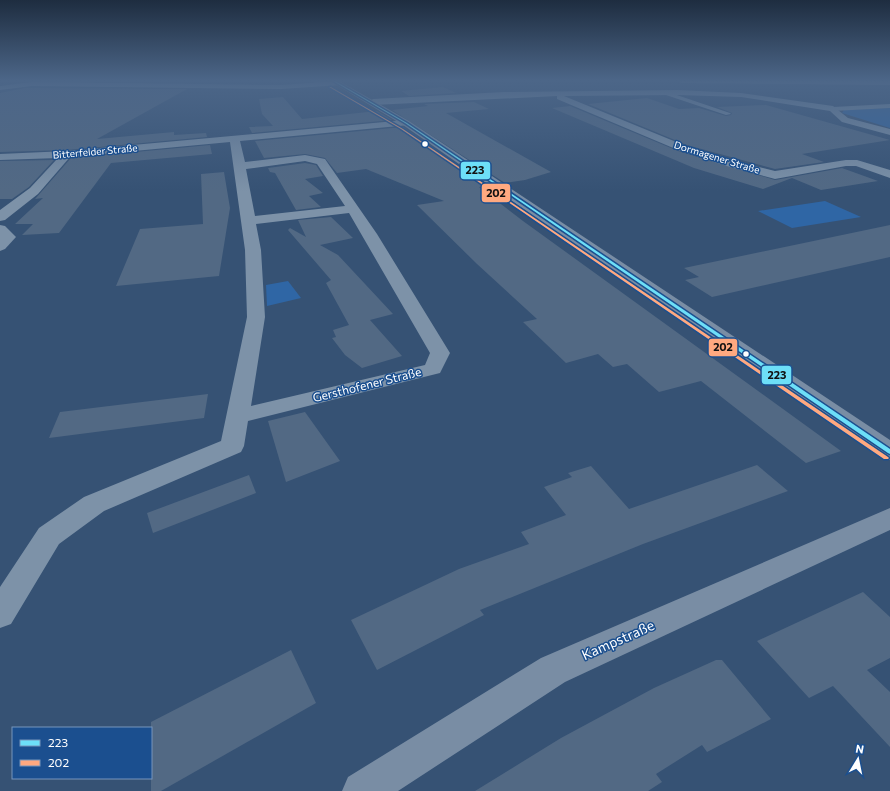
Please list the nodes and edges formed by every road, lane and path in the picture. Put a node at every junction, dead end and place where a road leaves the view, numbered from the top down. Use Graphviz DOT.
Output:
graph roads {
  1 [pos="398,118"];
  2 [pos="609,118"];
  3 [pos="843,118"];
  4 [pos="406,123"];
  5 [pos="890,132"];
  6 [pos="234,139"];
  7 [pos="67,154"];
  8 [pos="0,157"];
  9 [pos="240,166"];
  10 [pos="890,174"];
  11 [pos="353,210"];
  12 [pos="0,217"];
  13 [pos="249,221"];
  14 [pos="0,230"];
  15 [pos="0,246"];
  16 [pos="238,416"];
  17 [pos="890,452"];
  18 [pos="890,518"];
  19 [pos="0,614"];
  20 [pos="362,791"];
  1 -- 4 [label="street"];
  2 -- 10 [label="street, Dormagener Straße"];
  3 -- 5 [label="street, Dormagener Straße"];
  4 -- 6 [label="street, Bitterfelder Straße"];
  4 -- 17 [label="street"];
  6 -- 7 [label="street, Bitterfelder Straße"];
  6 -- 9 [label="street"];
  7 -- 8 [label="street, Bitterfelder Straße"];
  7 -- 12 [label="street"];
  9 -- 11 [label="street, Gersthofener Straße"];
  9 -- 13 [label="street"];
  11 -- 13 [label="street"];
  11 -- 16 [label="street, Gersthofener Straße"];
  13 -- 16 [label="street"];
  14 -- 15 [label="street"];
  16 -- 19 [label="street"];
  18 -- 20 [label="street, Kampstraße"];
}
